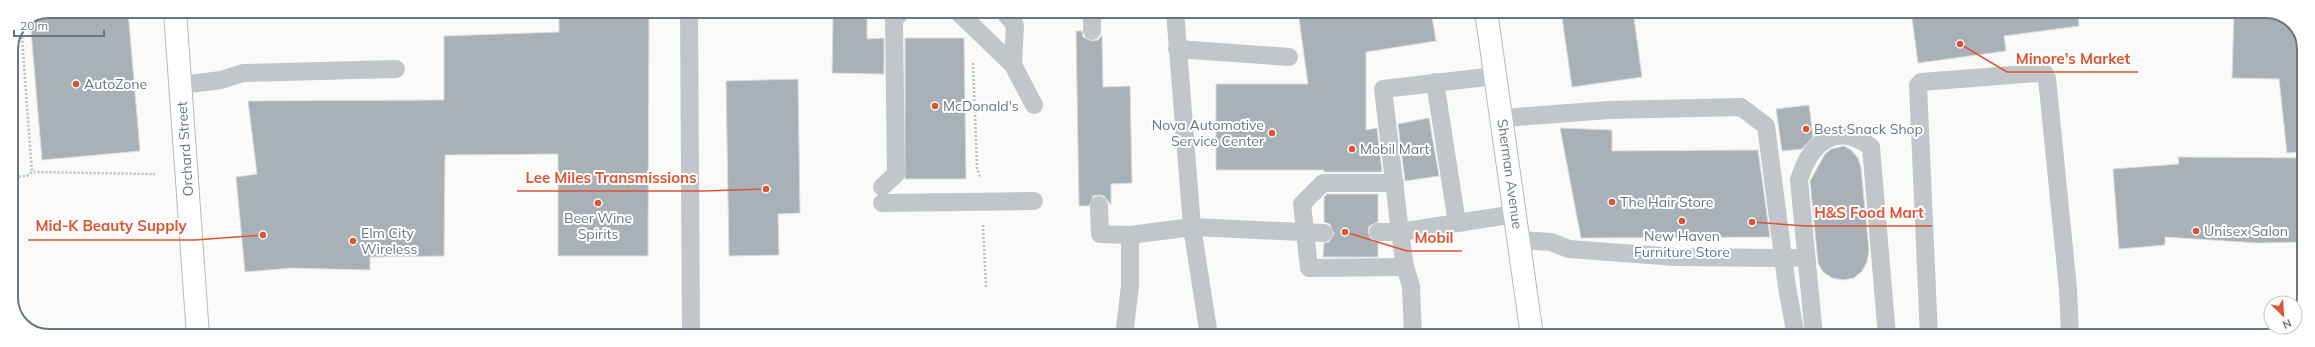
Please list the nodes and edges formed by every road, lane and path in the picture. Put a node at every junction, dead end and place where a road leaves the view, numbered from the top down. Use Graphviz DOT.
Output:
graph roads {
  1 [pos="176,18"];
  2 [pos="689,18"];
  3 [pos="896,18"];
  4 [pos="964,18"];
  5 [pos="1009,18"];
  6 [pos="1092,18"];
  7 [pos="1175,18"];
  8 [pos="1487,18"];
  9 [pos="1092,31"];
  10 [pos="22,34"];
  11 [pos="1177,49"];
  12 [pos="1289,57"];
  13 [pos="973,60"];
  14 [pos="1013,65"];
  15 [pos="396,69"];
  16 [pos="1495,76"];
  17 [pos="1435,82"];
  18 [pos="181,85"];
  19 [pos="1034,104"];
  20 [pos="1502,118"];
  21 [pos="32,172"];
  22 [pos="155,174"];
  23 [pos="18,177"];
  24 [pos="980,179"];
  25 [pos="1395,183"];
  26 [pos="1034,201"];
  27 [pos="1099,205"];
  28 [pos="1515,214"];
  29 [pos="983,223"];
  30 [pos="1457,223"];
  31 [pos="1192,227"];
  32 [pos="1378,232"];
  33 [pos="1400,232"];
  34 [pos="1305,233"];
  35 [pos="1324,233"];
  36 [pos="1130,235"];
  37 [pos="1519,240"];
  38 [pos="1783,258"];
  39 [pos="1811,258"];
  40 [pos="1405,267"];
  41 [pos="986,287"];
  42 [pos="198,329"];
  43 [pos="691,329"];
  44 [pos="1125,329"];
  45 [pos="1208,329"];
  46 [pos="1413,329"];
  47 [pos="1531,329"];
  48 [pos="1795,329"];
  49 [pos="1814,329"];
  50 [pos="1886,329"];
  51 [pos="1930,329"];
  52 [pos="2070,329"];
  1 -- 18 [label="main road, Orchard Street"];
  2 -- 43 [label="lane"];
  3 -- 26 [label="lane"];
  4 -- 14 [label="lane"];
  5 -- 14 [label="lane"];
  6 -- 9 [label="lane"];
  7 -- 11 [label="lane"];
  8 -- 16 [label="main road, Sherman Avenue"];
  10 -- 21 [label="path"];
  11 -- 12 [label="lane"];
  11 -- 31 [label="lane"];
  13 -- 24 [label="path"];
  14 -- 19 [label="lane"];
  15 -- 18 [label="lane"];
  16 -- 17 [label="lane"];
  16 -- 20 [label="main road, Sherman Avenue"];
  17 -- 25 [label="lane"];
  17 -- 30 [label="lane"];
  18 -- 42 [label="main road, Orchard Street"];
  20 -- 28 [label="main road, Sherman Avenue"];
  20 -- 38 [label="lane"];
  21 -- 22 [label="path"];
  21 -- 23 [label="path"];
  25 -- 33 [label="lane"];
  25 -- 34 [label="lane"];
  27 -- 36 [label="lane"];
  28 -- 30 [label="lane"];
  28 -- 37 [label="main road, Sherman Avenue"];
  29 -- 41 [label="path"];
  30 -- 33 [label="lane"];
  31 -- 34 [label="lane"];
  31 -- 36 [label="lane"];
  31 -- 45 [label="lane"];
  32 -- 33 [label="lane"];
  33 -- 40 [label="lane"];
  34 -- 35 [label="lane"];
  34 -- 40 [label="lane"];
  36 -- 44 [label="lane"];
  37 -- 38 [label="lane"];
  37 -- 47 [label="main road, Sherman Avenue"];
  38 -- 39 [label="lane"];
  38 -- 48 [label="lane"];
  39 -- 49 [label="lane"];
  39 -- 50 [label="lane"];
  40 -- 46 [label="lane"];
  51 -- 52 [label="lane"];
}
